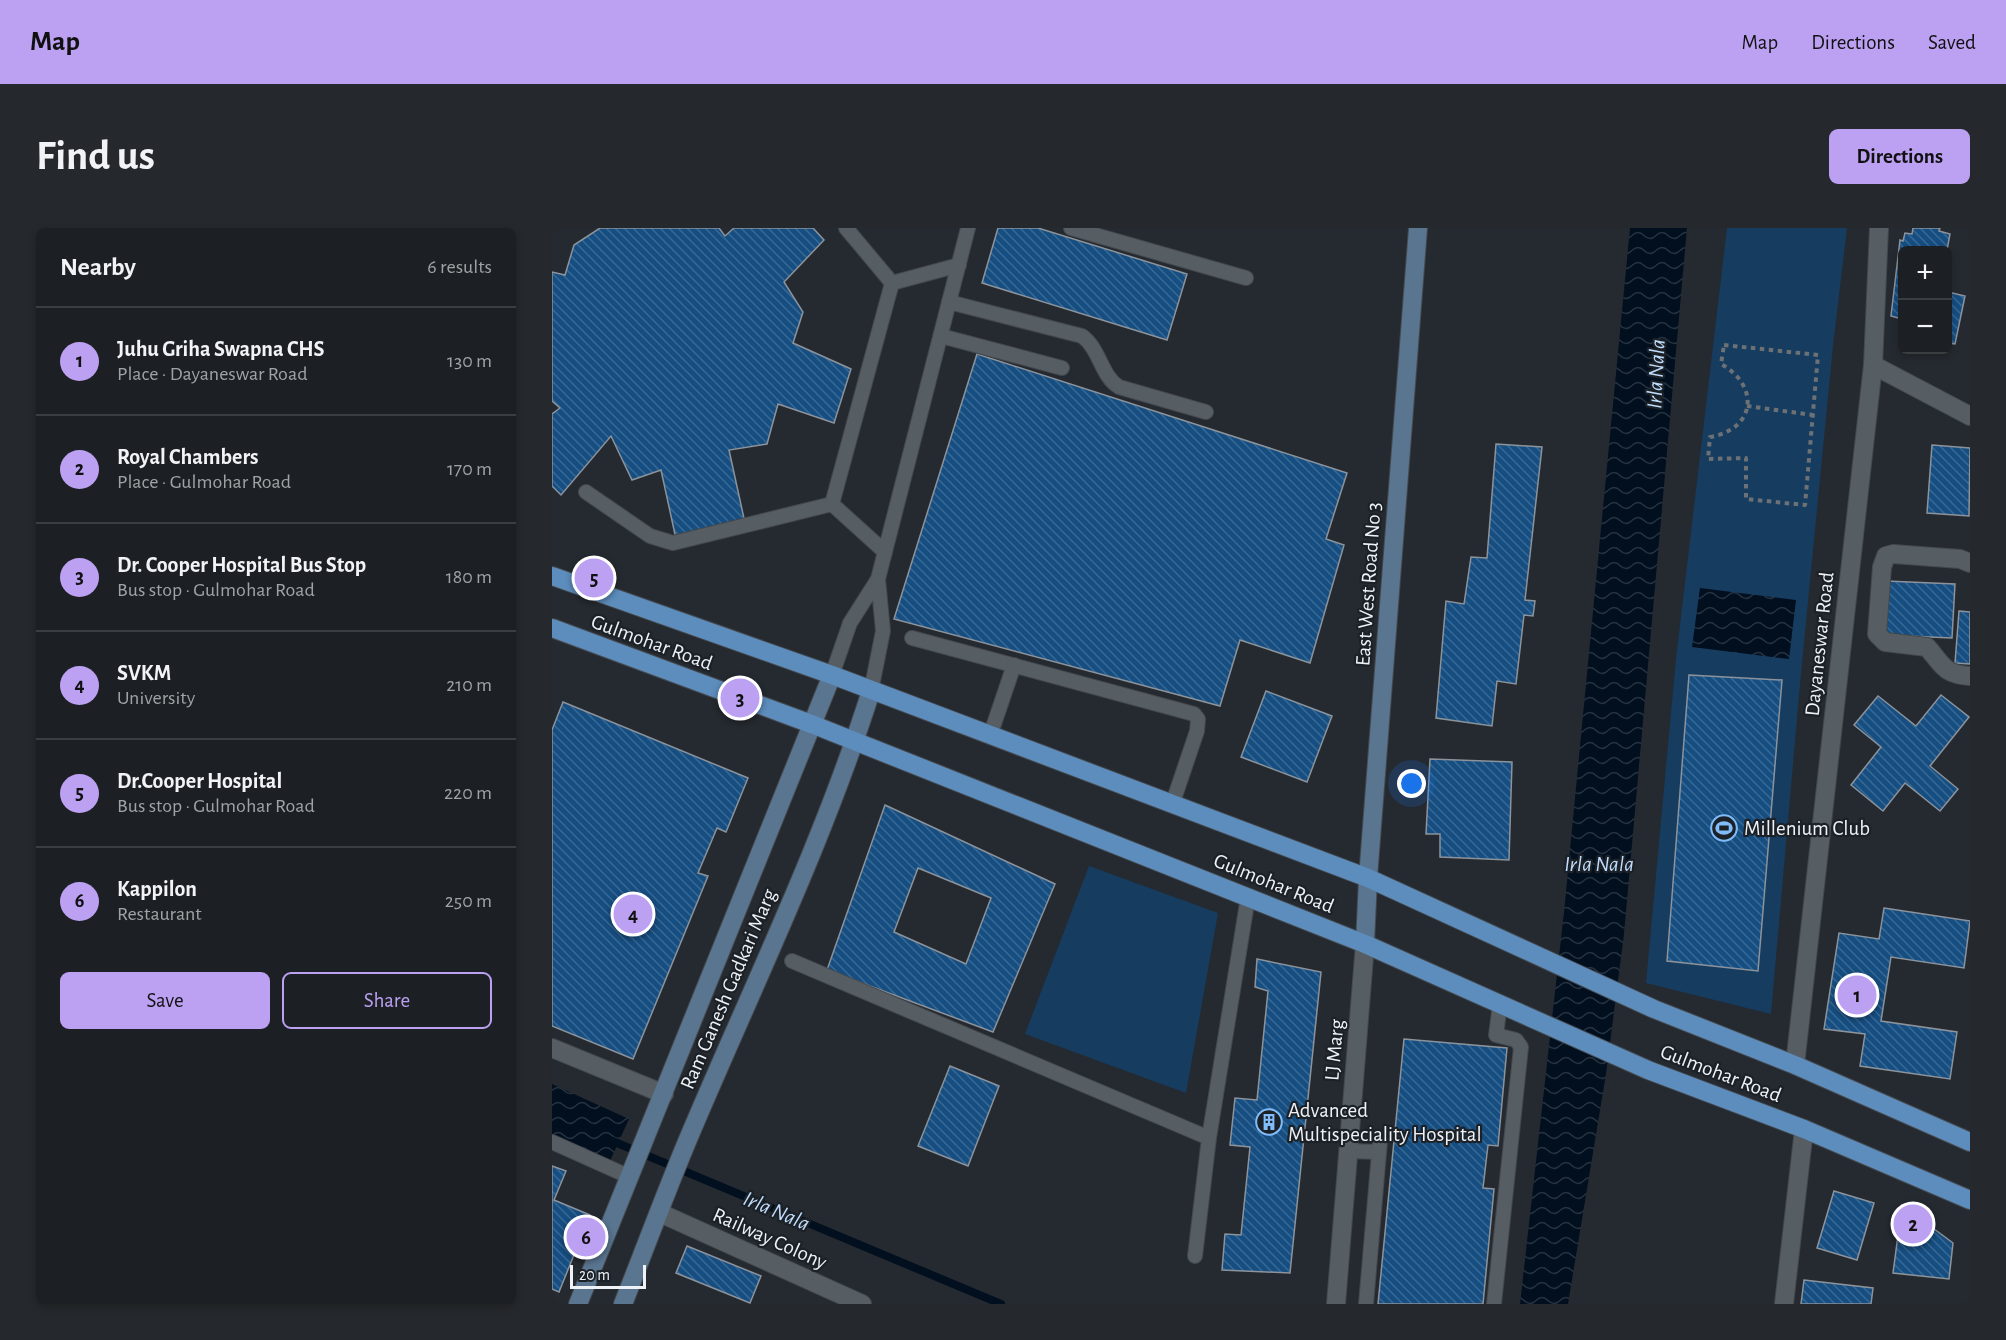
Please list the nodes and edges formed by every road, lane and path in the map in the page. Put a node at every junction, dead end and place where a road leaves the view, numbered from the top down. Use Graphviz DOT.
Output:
graph roads {
  1 [pos="846,228"];
  2 [pos="968,228"];
  3 [pos="1071,228"];
  4 [pos="1418,228"];
  5 [pos="1879,228"];
  6 [pos="959,266"];
  7 [pos="1246,278"];
  8 [pos="892,284"];
  9 [pos="950,302"];
  10 [pos="941,336"];
  11 [pos="1873,365"];
  12 [pos="1062,368"];
  13 [pos="1747,406"];
  14 [pos="1206,412"];
  15 [pos="1813,415"];
  16 [pos="1970,416"];
  17 [pos="586,492"];
  18 [pos="832,504"];
  19 [pos="885,552"];
  20 [pos="1970,562"];
  21 [pos="552,576"];
  22 [pos="878,579"];
  23 [pos="552,628"];
  24 [pos="912,638"];
  25 [pos="1014,664"];
  26 [pos="832,675"];
  27 [pos="1970,676"];
  28 [pos="871,691"];
  29 [pos="814,725"];
  30 [pos="990,736"];
  31 [pos="854,743"];
  32 [pos="1172,805"];
  33 [pos="1368,878"];
  34 [pos="1248,897"];
  35 [pos="1365,944"];
  36 [pos="792,962"];
  37 [pos="1500,1004"];
  38 [pos="552,1048"];
  39 [pos="1795,1065"];
  40 [pos="664,1094"];
  41 [pos="1804,1129"];
  42 [pos="1209,1138"];
  43 [pos="552,1142"];
  44 [pos="1970,1142"];
  45 [pos="1348,1151"];
  46 [pos="632,1171"];
  47 [pos="1970,1200"];
  48 [pos="660,1213"];
  49 [pos="1195,1256"];
  50 [pos="578,1304"];
  51 [pos="623,1304"];
  52 [pos="862,1304"];
  53 [pos="1336,1304"];
  54 [pos="1366,1304"];
  55 [pos="1494,1304"];
  56 [pos="1784,1304"];
  1 -- 8 [label="lane"];
  2 -- 6 [label="lane"];
  3 -- 7 [label="lane"];
  4 -- 33 [label="street, East West Road No 3"];
  5 -- 11 [label="street, Dayaneswar Road"];
  6 -- 8 [label="lane"];
  6 -- 9 [label="lane"];
  8 -- 18 [label="lane"];
  9 -- 10 [label="lane"];
  9 -- 14 [label="lane"];
  10 -- 12 [label="lane"];
  10 -- 19 [label="lane"];
  11 -- 16 [label="street"];
  11 -- 39 [label="street, Dayaneswar Road"];
  13 -- 15 [label="path"];
  13 -- 15 [label="path"];
  13 -- 15 [label="path"];
  17 -- 18 [label="lane"];
  18 -- 19 [label="lane"];
  19 -- 22 [label="lane"];
  20 -- 27 [label="street"];
  21 -- 26 [label="main road, Gulmohar Road"];
  22 -- 26 [label="lane"];
  22 -- 28 [label="lane"];
  23 -- 29 [label="main road, Gulmohar Road"];
  24 -- 25 [label="lane"];
  25 -- 30 [label="lane"];
  25 -- 32 [label="lane"];
  26 -- 28 [label="main road, Gulmohar Road"];
  26 -- 29 [label="street, Ram Ganesh Gadkari Marg"];
  28 -- 30 [label="main road, Gulmohar Road"];
  28 -- 31 [label="street, Ram Ganesh Gadkari Marg"];
  29 -- 31 [label="main road, Gulmohar Road"];
  29 -- 40 [label="street, Ram Ganesh Gadkari Marg"];
  30 -- 32 [label="main road, Gulmohar Road"];
  31 -- 34 [label="main road, Gulmohar Road"];
  31 -- 48 [label="street, Ram Ganesh Gadkari Marg"];
  32 -- 33 [label="main road, Gulmohar Road"];
  33 -- 35 [label="street, East West Road No 3"];
  33 -- 39 [label="main road, Gulmohar Road"];
  34 -- 35 [label="main road, Gulmohar Road"];
  34 -- 42 [label="lane"];
  35 -- 37 [label="main road, Gulmohar Road"];
  35 -- 45 [label="street, LJ Marg"];
  36 -- 42 [label="lane"];
  37 -- 41 [label="main road, Gulmohar Road"];
  37 -- 55 [label="lane"];
  38 -- 40 [label="street"];
  39 -- 44 [label="main road, Gulmohar Road"];
  40 -- 46 [label="street, Ram Ganesh Gadkari Marg"];
  41 -- 47 [label="main road, Gulmohar Road"];
  41 -- 56 [label="street"];
  42 -- 49 [label="lane"];
  43 -- 46 [label="lane"];
  45 -- 53 [label="street, LJ Marg"];
  45 -- 54 [label="lane"];
  46 -- 50 [label="street, Ram Ganesh Gadkari Marg"];
  48 -- 51 [label="street, Ram Ganesh Gadkari Marg"];
  48 -- 52 [label="street, Railway Colony"];
}
